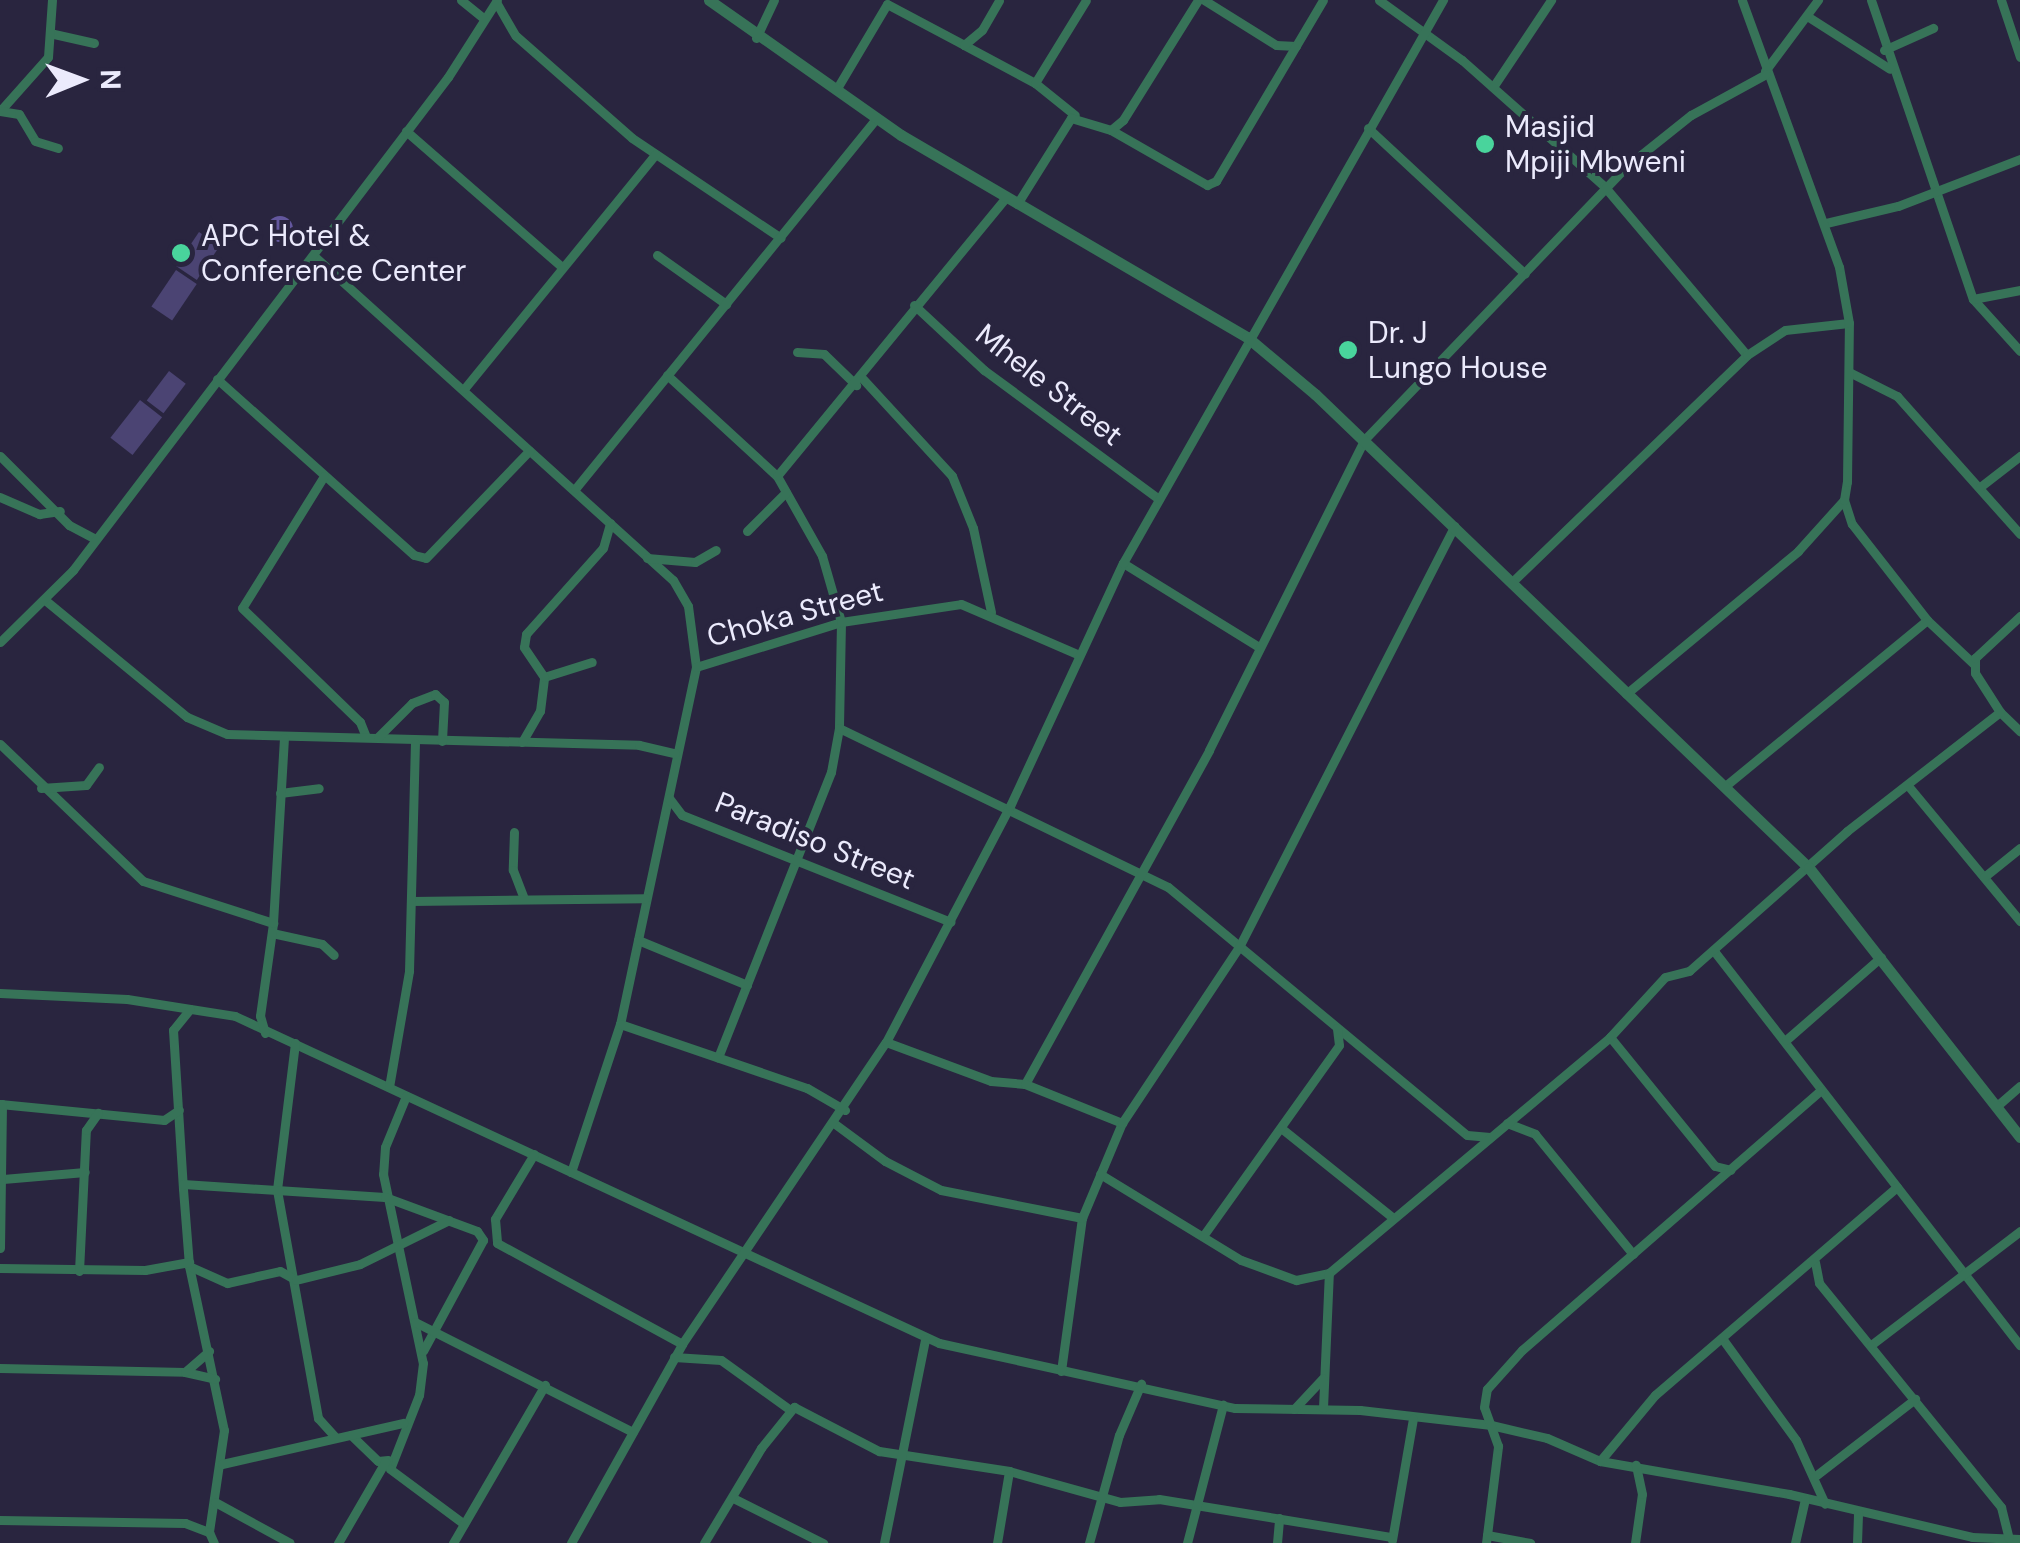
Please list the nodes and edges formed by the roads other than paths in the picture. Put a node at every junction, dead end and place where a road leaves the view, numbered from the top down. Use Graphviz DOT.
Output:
graph roads {
  1 [pos="52,0"];
  2 [pos="461,0"];
  3 [pos="709,0"];
  4 [pos="774,0"];
  5 [pos="999,0"];
  6 [pos="1086,0"];
  7 [pos="1201,0"];
  8 [pos="1323,0"];
  9 [pos="1379,0"];
  10 [pos="1443,0"];
  11 [pos="1551,0"];
  12 [pos="1742,0"];
  13 [pos="1818,0"];
  14 [pos="1870,0"];
  15 [pos="2001,0"];
  16 [pos="497,1"];
  17 [pos="888,2"];
  18 [pos="1808,16"];
  19 [pos="482,17"];
  20 [pos="1932,28"];
  21 [pos="1426,32"];
  22 [pos="54,34"];
  23 [pos="756,38"];
  24 [pos="94,43"];
  25 [pos="964,45"];
  26 [pos="1276,45"];
  27 [pos="1296,46"];
  28 [pos="1884,50"];
  29 [pos="2020,57"];
  30 [pos="1286,62"];
  31 [pos="1890,69"];
  32 [pos="1766,72"];
  33 [pos="1035,83"];
  34 [pos="1493,87"];
  35 [pos="836,90"];
  36 [pos="0,111"];
  37 [pos="1075,116"];
  38 [pos="877,118"];
  39 [pos="1368,128"];
  40 [pos="1111,130"];
  41 [pos="406,131"];
  42 [pos="58,148"];
  43 [pos="656,154"];
  44 [pos="2020,159"];
  45 [pos="1604,186"];
  46 [pos="1935,189"];
  47 [pos="1012,201"];
  48 [pos="1826,223"];
  49 [pos="781,238"];
  50 [pos="313,255"];
  51 [pos="657,255"];
  52 [pos="561,266"];
  53 [pos="1524,274"];
  54 [pos="2020,290"];
  55 [pos="1973,299"];
  56 [pos="726,304"];
  57 [pos="914,305"];
  58 [pos="1849,323"];
  59 [pos="1247,338"];
  60 [pos="2020,351"];
  61 [pos="797,352"];
  62 [pos="1747,355"];
  63 [pos="1849,372"];
  64 [pos="667,375"];
  65 [pos="217,380"];
  66 [pos="1868,381"];
  67 [pos="859,382"];
  68 [pos="464,389"];
  69 [pos="1848,397"];
  70 [pos="1365,439"];
  71 [pos="529,451"];
  72 [pos="0,456"];
  73 [pos="2020,456"];
  74 [pos="324,476"];
  75 [pos="777,476"];
  76 [pos="1980,488"];
  77 [pos="575,489"];
  78 [pos="786,492"];
  79 [pos="0,497"];
  80 [pos="1158,499"];
  81 [pos="1844,500"];
  82 [pos="60,511"];
  83 [pos="1828,521"];
  84 [pos="610,522"];
  85 [pos="1852,524"];
  86 [pos="1454,526"];
  87 [pos="747,532"];
  88 [pos="2020,534"];
  89 [pos="95,539"];
  90 [pos="716,550"];
  91 [pos="648,558"];
  92 [pos="1123,564"];
  93 [pos="1511,583"];
  94 [pos="45,600"];
  95 [pos="991,612"];
  96 [pos="2020,616"];
  97 [pos="1926,620"];
  98 [pos="842,622"];
  99 [pos="0,642"];
  100 [pos="1259,647"];
  101 [pos="1076,654"];
  102 [pos="592,662"];
  103 [pos="1975,665"];
  104 [pos="696,667"];
  105 [pos="544,677"];
  106 [pos="1626,694"];
  107 [pos="2000,712"];
  108 [pos="839,728"];
  109 [pos="2020,731"];
  110 [pos="366,737"];
  111 [pos="378,737"];
  112 [pos="284,738"];
  113 [pos="442,741"];
  114 [pos="522,742"];
  115 [pos="415,743"];
  116 [pos="0,744"];
  117 [pos="675,754"];
  118 [pos="99,767"];
  119 [pos="1724,787"];
  120 [pos="41,788"];
  121 [pos="319,788"];
  122 [pos="1910,788"];
  123 [pos="280,794"];
  124 [pos="668,796"];
  125 [pos="1010,806"];
  126 [pos="682,815"];
  127 [pos="662,823"];
  128 [pos="514,832"];
  129 [pos="2020,848"];
  130 [pos="800,865"];
  131 [pos="1808,868"];
  132 [pos="1143,872"];
  133 [pos="1984,877"];
  134 [pos="523,896"];
  135 [pos="645,898"];
  136 [pos="411,901"];
  137 [pos="2020,920"];
  138 [pos="951,922"];
  139 [pos="273,928"];
  140 [pos="638,940"];
  141 [pos="1238,947"];
  142 [pos="1714,951"];
  143 [pos="334,954"];
  144 [pos="1881,957"];
  145 [pos="747,985"];
  146 [pos="0,993"];
  147 [pos="190,1009"];
  148 [pos="260,1016"];
  149 [pos="245,1023"];
  150 [pos="620,1024"];
  151 [pos="1337,1028"];
  152 [pos="265,1033"];
  153 [pos="1610,1036"];
  154 [pos="1352,1040"];
  155 [pos="1786,1040"];
  156 [pos="886,1042"];
  157 [pos="295,1043"];
  158 [pos="1339,1044"];
  159 [pos="718,1057"];
  160 [pos="1025,1084"];
  161 [pos="2020,1086"];
  162 [pos="389,1087"];
  163 [pos="1821,1090"];
  164 [pos="406,1096"];
  165 [pos="1,1104"];
  166 [pos="1998,1106"];
  167 [pos="179,1110"];
  168 [pos="846,1110"];
  169 [pos="100,1112"];
  170 [pos="164,1120"];
  171 [pos="1122,1122"];
  172 [pos="835,1124"];
  173 [pos="1507,1124"];
  174 [pos="180,1128"];
  175 [pos="1281,1128"];
  176 [pos="1493,1136"];
  177 [pos="2020,1137"];
  178 [pos="534,1154"];
  179 [pos="1731,1170"];
  180 [pos="84,1172"];
  181 [pos="571,1172"];
  182 [pos="1100,1174"];
  183 [pos="3,1179"];
  184 [pos="183,1184"];
  185 [pos="1898,1187"];
  186 [pos="277,1190"];
  187 [pos="385,1197"];
  188 [pos="1391,1216"];
  189 [pos="1082,1218"];
  190 [pos="449,1220"];
  191 [pos="2020,1231"];
  192 [pos="1203,1236"];
  193 [pos="0,1248"];
  194 [pos="397,1248"];
  195 [pos="745,1250"];
  196 [pos="1632,1254"];
  197 [pos="1815,1262"];
  198 [pos="189,1264"];
  199 [pos="0,1268"];
  200 [pos="80,1270"];
  201 [pos="1965,1272"];
  202 [pos="1329,1273"];
  203 [pos="296,1280"];
  204 [pos="1312,1281"];
  205 [pos="1791,1281"];
  206 [pos="1818,1282"];
  207 [pos="1326,1291"];
  208 [pos="415,1322"];
  209 [pos="435,1333"];
  210 [pos="925,1338"];
  211 [pos="1724,1341"];
  212 [pos="682,1344"];
  213 [pos="1870,1345"];
  214 [pos="2020,1345"];
  215 [pos="209,1351"];
  216 [pos="422,1351"];
  217 [pos="674,1357"];
  218 [pos="0,1368"];
  219 [pos="1060,1371"];
  220 [pos="185,1372"];
  221 [pos="1323,1378"];
  222 [pos="215,1379"];
  223 [pos="1142,1384"];
  224 [pos="545,1385"];
  225 [pos="1914,1399"];
  226 [pos="1222,1406"];
  227 [pos="1484,1407"];
  228 [pos="1324,1408"];
  229 [pos="789,1409"];
  230 [pos="1294,1409"];
  231 [pos="318,1418"];
  232 [pos="1413,1419"];
  233 [pos="403,1423"];
  234 [pos="1462,1423"];
  235 [pos="1491,1425"];
  236 [pos="633,1432"];
  237 [pos="351,1434"];
  238 [pos="335,1437"];
  239 [pos="305,1443"];
  240 [pos="903,1452"];
  241 [pos="388,1460"];
  242 [pos="1600,1461"];
  243 [pos="222,1464"];
  244 [pos="1636,1466"];
  245 [pos="1009,1471"];
  246 [pos="1814,1477"];
  247 [pos="1103,1494"];
  248 [pos="734,1498"];
  249 [pos="1804,1499"];
  250 [pos="215,1502"];
  251 [pos="1824,1504"];
  252 [pos="1195,1506"];
  253 [pos="1858,1513"];
  254 [pos="1279,1518"];
  255 [pos="0,1520"];
  256 [pos="464,1524"];
  257 [pos="794,1529"];
  258 [pos="209,1532"];
  259 [pos="2014,1538"];
  260 [pos="1487,1539"];
  261 [pos="1958,1539"];
  262 [pos="1392,1540"];
  263 [pos="575,1542"];
  264 [pos="214,1543"];
  265 [pos="290,1543"];
  266 [pos="338,1543"];
  267 [pos="453,1543"];
  268 [pos="704,1543"];
  269 [pos="790,1543"];
  270 [pos="822,1543"];
  271 [pos="884,1543"];
  272 [pos="997,1543"];
  273 [pos="1089,1543"];
  274 [pos="1187,1543"];
  275 [pos="1277,1543"];
  276 [pos="1530,1543"];
  277 [pos="1634,1543"];
  278 [pos="1795,1543"];
  279 [pos="1857,1543"];
  1 -- 22 [label="street"];
  2 -- 19 [label="street"];
  3 -- 23 [label="street"];
  4 -- 23 [label="street"];
  5 -- 25 [label="street"];
  6 -- 33 [label="street"];
  7 -- 26 [label="street"];
  7 -- 40 [label="street"];
  8 -- 27 [label="street"];
  9 -- 21 [label="street"];
  10 -- 21 [label="street"];
  11 -- 34 [label="street"];
  12 -- 32 [label="street"];
  13 -- 18 [label="street"];
  14 -- 28 [label="street"];
  15 -- 29 [label="street"];
  16 -- 19 [label="street"];
  16 -- 43 [label="street"];
  17 -- 25 [label="street"];
  17 -- 35 [label="street"];
  18 -- 31 [label="street"];
  18 -- 32 [label="street"];
  19 -- 41 [label="street"];
  20 -- 28 [label="street"];
  21 -- 34 [label="street"];
  21 -- 39 [label="street"];
  22 -- 24 [label="street"];
  22 -- 36 [label="street"];
  23 -- 35 [label="street"];
  25 -- 33 [label="street"];
  26 -- 27 [label="street"];
  26 -- 30 [label="street"];
  27 -- 30 [label="street"];
  28 -- 31 [label="street"];
  30 -- 40 [label="street"];
  31 -- 46 [label="street"];
  32 -- 45 [label="street"];
  32 -- 48 [label="street"];
  33 -- 37 [label="street"];
  34 -- 45 [label="street"];
  35 -- 38 [label="street"];
  36 -- 42 [label="street"];
  37 -- 40 [label="street"];
  37 -- 47 [label="street"];
  38 -- 47 [label="street"];
  38 -- 49 [label="street"];
  39 -- 53 [label="street"];
  39 -- 59 [label="street"];
  41 -- 50 [label="street"];
  41 -- 52 [label="street"];
  43 -- 49 [label="street"];
  43 -- 52 [label="street"];
  44 -- 46 [label="street"];
  45 -- 53 [label="street"];
  45 -- 62 [label="street"];
  46 -- 48 [label="street"];
  46 -- 55 [label="street"];
  47 -- 57 [label="street"];
  47 -- 59 [label="street"];
  48 -- 58 [label="street"];
  49 -- 56 [label="street"];
  50 -- 65 [label="street"];
  50 -- 68 [label="street"];
  51 -- 56 [label="street"];
  52 -- 68 [label="street"];
  53 -- 70 [label="street"];
  54 -- 55 [label="street"];
  55 -- 60 [label="street"];
  56 -- 64 [label="street"];
  57 -- 67 [label="street"];
  57 -- 80 [label="street, Mhele Street"];
  58 -- 62 [label="street"];
  58 -- 63 [label="street"];
  59 -- 70 [label="street"];
  59 -- 80 [label="street"];
  61 -- 67 [label="street"];
  62 -- 93 [label="street"];
  63 -- 66 [label="street"];
  63 -- 69 [label="street"];
  64 -- 75 [label="street"];
  64 -- 77 [label="street"];
  65 -- 74 [label="street"];
  65 -- 89 [label="street"];
  66 -- 69 [label="street"];
  66 -- 76 [label="street"];
  67 -- 75 [label="street"];
  67 -- 95 [label="street"];
  68 -- 71 [label="street"];
  69 -- 81 [label="street"];
  70 -- 86 [label="street"];
  70 -- 100 [label="street"];
  71 -- 74 [label="street"];
  71 -- 77 [label="street"];
  72 -- 82 [label="street"];
  73 -- 76 [label="street"];
  74 -- 110 [label="street"];
  75 -- 78 [label="street"];
  76 -- 88 [label="street"];
  77 -- 84 [label="street"];
  78 -- 87 [label="street"];
  78 -- 98 [label="street"];
  79 -- 82 [label="street"];
  80 -- 92 [label="street"];
  81 -- 83 [label="street"];
  81 -- 85 [label="street"];
  82 -- 89 [label="street"];
  83 -- 85 [label="street"];
  83 -- 106 [label="street"];
  84 -- 91 [label="street"];
  84 -- 105 [label="street"];
  85 -- 97 [label="street"];
  86 -- 93 [label="street"];
  86 -- 141 [label="street"];
  89 -- 94 [label="street"];
  90 -- 91 [label="street"];
  91 -- 104 [label="street"];
  92 -- 100 [label="street"];
  92 -- 101 [label="street"];
  93 -- 106 [label="street"];
  94 -- 99 [label="street"];
  94 -- 112 [label="street"];
  95 -- 98 [label="street, Choka Street"];
  95 -- 101 [label="street, Choka Street"];
  96 -- 103 [label="street"];
  97 -- 103 [label="street"];
  97 -- 119 [label="street"];
  98 -- 104 [label="street, Choka Street"];
  98 -- 108 [label="street"];
  100 -- 132 [label="street"];
  101 -- 125 [label="street"];
  102 -- 105 [label="street"];
  103 -- 107 [label="street"];
  104 -- 117 [label="street"];
  105 -- 114 [label="street"];
  106 -- 119 [label="street"];
  107 -- 109 [label="street"];
  107 -- 122 [label="street"];
  108 -- 125 [label="street"];
  108 -- 130 [label="street"];
  110 -- 111 [label="street"];
  110 -- 112 [label="street"];
  111 -- 113 [label="street"];
  111 -- 115 [label="street"];
  112 -- 123 [label="street"];
  113 -- 114 [label="street"];
  113 -- 115 [label="street"];
  114 -- 117 [label="street"];
  115 -- 136 [label="street"];
  116 -- 120 [label="street"];
  117 -- 124 [label="street"];
  118 -- 120 [label="street"];
  119 -- 131 [label="street"];
  120 -- 139 [label="street"];
  121 -- 123 [label="street"];
  122 -- 131 [label="street"];
  122 -- 133 [label="street"];
  123 -- 139 [label="street"];
  124 -- 126 [label="street, Paradiso Street"];
  124 -- 127 [label="street"];
  125 -- 132 [label="street"];
  125 -- 138 [label="street"];
  126 -- 127 [label="street"];
  126 -- 130 [label="street, Paradiso Street"];
  127 -- 135 [label="street"];
  128 -- 134 [label="street"];
  129 -- 133 [label="street"];
  130 -- 138 [label="street, Paradiso Street"];
  130 -- 145 [label="street"];
  131 -- 142 [label="street"];
  131 -- 144 [label="street"];
  132 -- 141 [label="street"];
  132 -- 160 [label="street"];
  133 -- 137 [label="street"];
  134 -- 135 [label="street"];
  134 -- 136 [label="street"];
  135 -- 140 [label="street"];
  136 -- 162 [label="street"];
  138 -- 156 [label="street"];
  139 -- 143 [label="street"];
  139 -- 148 [label="street"];
  140 -- 145 [label="street"];
  140 -- 150 [label="street"];
  141 -- 151 [label="street"];
  141 -- 171 [label="street"];
  142 -- 153 [label="street"];
  142 -- 155 [label="street"];
  144 -- 155 [label="street"];
  144 -- 166 [label="street"];
  145 -- 159 [label="street"];
  146 -- 147 [label="street"];
  147 -- 149 [label="street"];
  147 -- 167 [label="street"];
  148 -- 149 [label="street"];
  148 -- 152 [label="street"];
  149 -- 152 [label="street"];
  150 -- 159 [label="street"];
  150 -- 181 [label="street"];
  151 -- 154 [label="street"];
  151 -- 158 [label="street"];
  152 -- 157 [label="street"];
  153 -- 173 [label="street"];
  153 -- 179 [label="street"];
  154 -- 158 [label="street"];
  154 -- 176 [label="street"];
  155 -- 163 [label="street"];
  156 -- 160 [label="street"];
  156 -- 168 [label="street"];
  157 -- 162 [label="street"];
  157 -- 186 [label="street"];
  158 -- 175 [label="street"];
  159 -- 168 [label="street"];
  160 -- 171 [label="street"];
  161 -- 166 [label="street"];
  162 -- 164 [label="street"];
  163 -- 179 [label="street"];
  163 -- 185 [label="street"];
  164 -- 178 [label="street"];
  164 -- 187 [label="street"];
  165 -- 169 [label="street"];
  165 -- 183 [label="street"];
  166 -- 177 [label="street"];
  167 -- 170 [label="street"];
  167 -- 174 [label="street"];
  168 -- 172 [label="street"];
  169 -- 170 [label="street"];
  169 -- 180 [label="street"];
  170 -- 174 [label="street"];
  171 -- 182 [label="street"];
  172 -- 189 [label="street"];
  172 -- 195 [label="street"];
  173 -- 176 [label="street"];
  173 -- 196 [label="street"];
  174 -- 184 [label="street"];
  175 -- 188 [label="street"];
  175 -- 192 [label="street"];
  176 -- 188 [label="street"];
  178 -- 181 [label="street"];
  178 -- 212 [label="street"];
  179 -- 196 [label="street"];
  180 -- 183 [label="street"];
  180 -- 200 [label="street"];
  181 -- 195 [label="street"];
  182 -- 189 [label="street"];
  182 -- 192 [label="street"];
  183 -- 193 [label="street"];
  184 -- 186 [label="street"];
  184 -- 198 [label="street"];
  185 -- 197 [label="street"];
  185 -- 201 [label="street"];
  186 -- 187 [label="street"];
  186 -- 203 [label="street"];
  187 -- 190 [label="street"];
  187 -- 194 [label="street"];
  188 -- 202 [label="street"];
  189 -- 219 [label="street"];
  190 -- 194 [label="street"];
  190 -- 209 [label="street"];
  191 -- 201 [label="street"];
  192 -- 204 [label="street"];
  194 -- 203 [label="street"];
  194 -- 208 [label="street"];
  195 -- 210 [label="street"];
  195 -- 212 [label="street"];
  196 -- 227 [label="street"];
  197 -- 205 [label="street"];
  197 -- 206 [label="street"];
  198 -- 200 [label="street"];
  198 -- 203 [label="street"];
  198 -- 215 [label="street"];
  199 -- 200 [label="street"];
  201 -- 213 [label="street"];
  201 -- 214 [label="street"];
  202 -- 204 [label="street"];
  202 -- 207 [label="street"];
  203 -- 231 [label="street"];
  204 -- 207 [label="street"];
  205 -- 206 [label="street"];
  205 -- 211 [label="street"];
  206 -- 213 [label="street"];
  207 -- 221 [label="street"];
  208 -- 209 [label="street"];
  208 -- 216 [label="street"];
  209 -- 216 [label="street"];
  209 -- 224 [label="street"];
  210 -- 219 [label="street"];
  210 -- 240 [label="street"];
  211 -- 242 [label="street"];
  211 -- 246 [label="street"];
  212 -- 217 [label="street"];
  213 -- 225 [label="street"];
  215 -- 220 [label="street"];
  215 -- 222 [label="street"];
  216 -- 233 [label="street"];
  217 -- 229 [label="street"];
  217 -- 236 [label="street"];
  218 -- 220 [label="street"];
  219 -- 223 [label="street"];
  220 -- 222 [label="street"];
  221 -- 228 [label="street"];
  221 -- 230 [label="street"];
  222 -- 243 [label="street"];
  223 -- 226 [label="street"];
  223 -- 247 [label="street"];
  224 -- 236 [label="street"];
  224 -- 256 [label="street"];
  225 -- 246 [label="street"];
  225 -- 259 [label="street"];
  226 -- 230 [label="street"];
  226 -- 252 [label="street"];
  227 -- 234 [label="street"];
  227 -- 235 [label="street"];
  228 -- 230 [label="street"];
  228 -- 232 [label="street"];
  229 -- 240 [label="street"];
  229 -- 248 [label="street"];
  231 -- 238 [label="street"];
  231 -- 239 [label="street"];
  232 -- 234 [label="street"];
  232 -- 262 [label="street"];
  233 -- 237 [label="street"];
  233 -- 241 [label="street"];
  234 -- 235 [label="street"];
  235 -- 242 [label="street"];
  235 -- 260 [label="street"];
  236 -- 263 [label="street"];
  237 -- 238 [label="street"];
  237 -- 241 [label="street"];
  238 -- 239 [label="street"];
  239 -- 243 [label="street"];
  240 -- 245 [label="street"];
  240 -- 271 [label="street"];
  241 -- 256 [label="street"];
  241 -- 266 [label="street"];
  242 -- 244 [label="street"];
  243 -- 250 [label="street"];
  244 -- 249 [label="street"];
  244 -- 277 [label="street"];
  245 -- 247 [label="street"];
  245 -- 272 [label="street"];
  246 -- 251 [label="street"];
  247 -- 252 [label="street"];
  247 -- 273 [label="street"];
  248 -- 257 [label="street"];
  248 -- 268 [label="street"];
  249 -- 251 [label="street"];
  249 -- 278 [label="street"];
  250 -- 258 [label="street"];
  250 -- 265 [label="street"];
  251 -- 253 [label="street"];
  252 -- 254 [label="street"];
  252 -- 274 [label="street"];
  253 -- 261 [label="street"];
  253 -- 279 [label="street"];
  254 -- 262 [label="street"];
  254 -- 275 [label="street"];
  255 -- 258 [label="street"];
  256 -- 267 [label="street"];
  257 -- 269 [label="street"];
  257 -- 270 [label="street"];
  258 -- 264 [label="street"];
  259 -- 261 [label="street"];
  260 -- 276 [label="street"];
}
